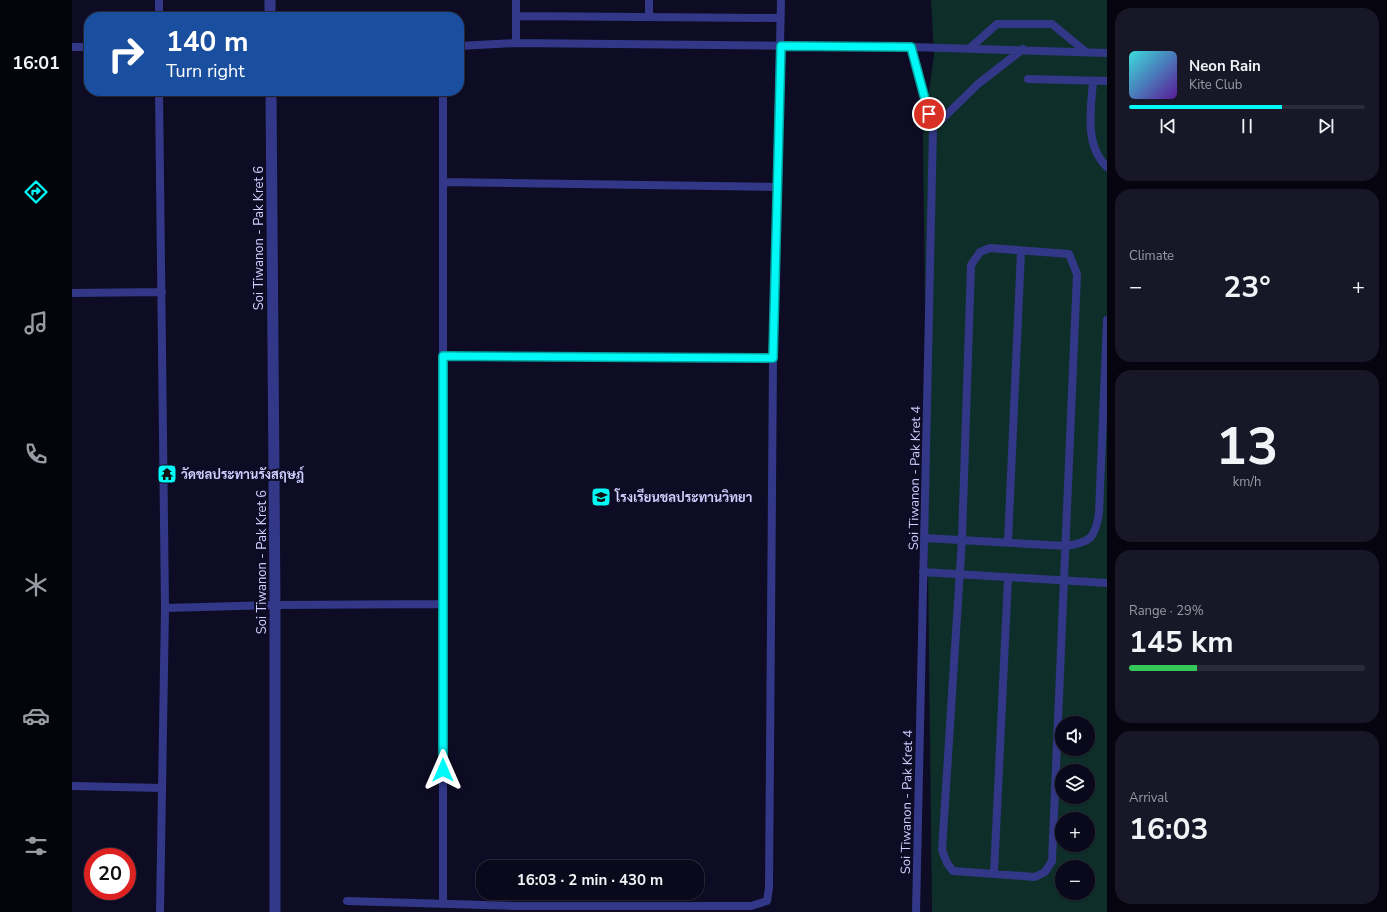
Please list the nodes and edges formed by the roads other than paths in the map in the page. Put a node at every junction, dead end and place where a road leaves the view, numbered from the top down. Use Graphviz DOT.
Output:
graph roads {
  1 [pos="159,0"];
  2 [pos="270,0"];
  3 [pos="516,0"];
  4 [pos="649,0"];
  5 [pos="781,0"];
  6 [pos="159,12"];
  7 [pos="270,12"];
  8 [pos="516,16"];
  9 [pos="649,17"];
  10 [pos="780,18"];
  11 [pos="516,44"];
  12 [pos="464,46"];
  13 [pos="781,46"];
  14 [pos="72,47"];
  15 [pos="84,47"];
  16 [pos="911,47"];
  17 [pos="970,48"];
  18 [pos="1023,49"];
  19 [pos="1086,52"];
  20 [pos="1107,53"];
  21 [pos="1028,79"];
  22 [pos="1093,81"];
  23 [pos="1107,81"];
  24 [pos="159,96"];
  25 [pos="271,96"];
  26 [pos="443,96"];
  27 [pos="933,128"];
  28 [pos="1107,168"];
  29 [pos="443,182"];
  30 [pos="777,187"];
  31 [pos="1021,250"];
  32 [pos="162,292"];
  33 [pos="72,294"];
  34 [pos="1107,320"];
  35 [pos="443,356"];
  36 [pos="773,358"];
  37 [pos="1105,404"];
  38 [pos="924,538"];
  39 [pos="962,539"];
  40 [pos="1008,542"];
  41 [pos="1066,546"];
  42 [pos="923,572"];
  43 [pos="960,575"];
  44 [pos="1008,578"];
  45 [pos="1064,582"];
  46 [pos="1107,583"];
  47 [pos="275,604"];
  48 [pos="443,604"];
  49 [pos="165,608"];
  50 [pos="72,786"];
  51 [pos="162,788"];
  52 [pos="994,874"];
  53 [pos="347,901"];
  54 [pos="443,903"];
  55 [pos="515,909"];
  56 [pos="160,912"];
  57 [pos="276,912"];
  58 [pos="916,912"];
  1 -- 6 [label="lane"];
  2 -- 7 [label="street"];
  3 -- 8 [label="lane"];
  4 -- 9 [label="lane"];
  5 -- 10 [label="lane"];
  8 -- 9 [label="lane"];
  8 -- 11 [label="lane"];
  9 -- 10 [label="lane"];
  10 -- 13 [label="lane"];
  11 -- 12 [label="lane"];
  11 -- 13 [label="lane"];
  13 -- 16 [label="lane"];
  13 -- 30 [label="lane"];
  14 -- 15 [label="lane"];
  16 -- 17 [label="lane"];
  16 -- 27 [label="lane, Soi Tiwanon - Pak Kret 4"];
  17 -- 18 [label="lane"];
  17 -- 19 [label="lane"];
  18 -- 19 [label="lane"];
  18 -- 27 [label="lane"];
  19 -- 20 [label="lane"];
  21 -- 22 [label="lane"];
  22 -- 23 [label="lane"];
  22 -- 28 [label="lane"];
  24 -- 32 [label="lane"];
  25 -- 47 [label="street, Soi Tiwanon - Pak Kret 6"];
  26 -- 29 [label="lane"];
  27 -- 38 [label="lane, Soi Tiwanon - Pak Kret 4"];
  29 -- 30 [label="lane"];
  29 -- 35 [label="lane"];
  30 -- 36 [label="lane"];
  31 -- 39 [label="lane"];
  31 -- 40 [label="lane"];
  31 -- 41 [label="lane"];
  32 -- 33 [label="lane"];
  32 -- 49 [label="lane"];
  34 -- 37 [label="lane"];
  35 -- 36 [label="lane"];
  35 -- 48 [label="lane"];
  36 -- 55 [label="lane"];
  37 -- 41 [label="lane"];
  38 -- 39 [label="lane"];
  38 -- 42 [label="lane, Soi Tiwanon - Pak Kret 4"];
  39 -- 40 [label="lane"];
  39 -- 43 [label="lane"];
  40 -- 41 [label="lane"];
  41 -- 45 [label="lane"];
  42 -- 43 [label="lane"];
  42 -- 58 [label="lane, Soi Tiwanon - Pak Kret 4"];
  43 -- 44 [label="lane"];
  43 -- 52 [label="lane"];
  44 -- 45 [label="lane"];
  44 -- 52 [label="lane"];
  45 -- 46 [label="lane"];
  45 -- 52 [label="lane"];
  47 -- 48 [label="lane"];
  47 -- 49 [label="lane"];
  47 -- 57 [label="street, Soi Tiwanon - Pak Kret 6"];
  48 -- 54 [label="lane"];
  49 -- 51 [label="lane"];
  50 -- 51 [label="lane"];
  51 -- 56 [label="lane"];
  53 -- 54 [label="lane"];
  54 -- 55 [label="lane"];
}
